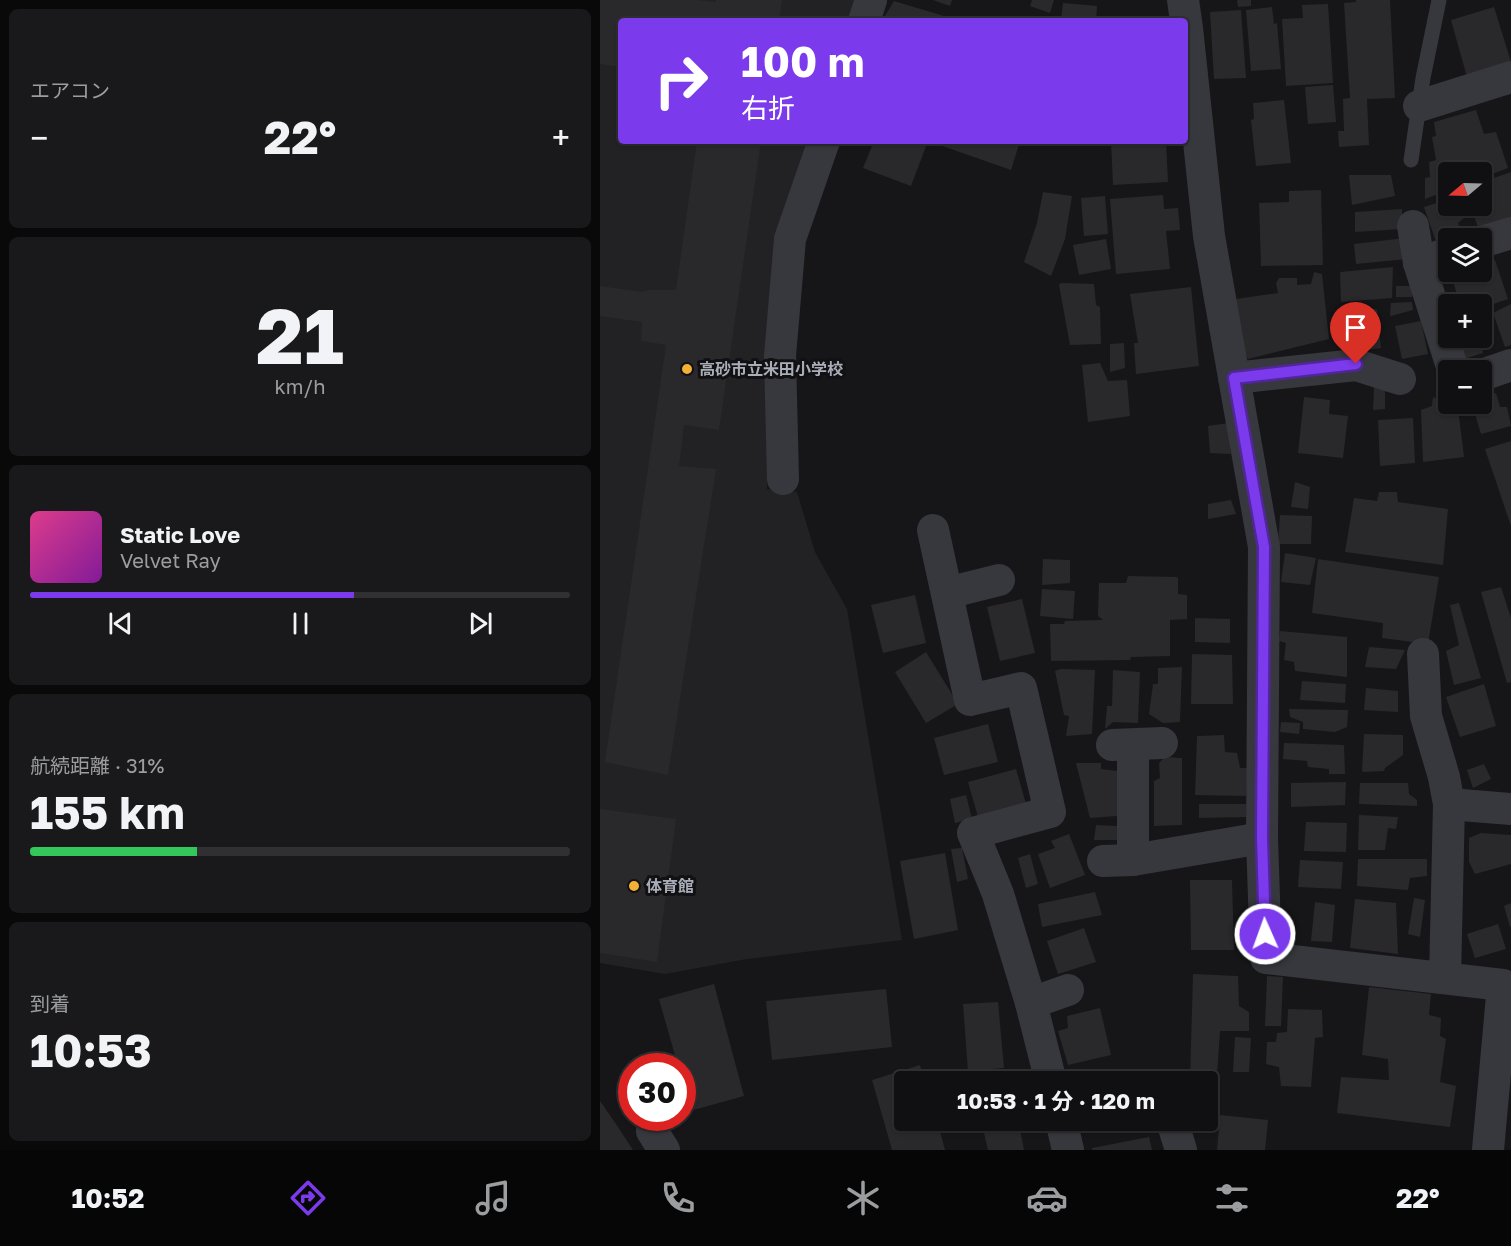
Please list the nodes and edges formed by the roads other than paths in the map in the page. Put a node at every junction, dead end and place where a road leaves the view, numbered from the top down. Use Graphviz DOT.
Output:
graph roads {
  1 [pos="871,0"];
  2 [pos="1183,0"];
  3 [pos="1439,0"];
  4 [pos="865,18"];
  5 [pos="1186,18"];
  6 [pos="1188,37"];
  7 [pos="1511,77"];
  8 [pos="1419,106"];
  9 [pos="823,144"];
  10 [pos="1411,160"];
  11 [pos="1413,226"];
  12 [pos="1511,233"];
  13 [pos="1492,239"];
  14 [pos="1438,257"];
  15 [pos="1419,263"];
  16 [pos="1450,360"];
  17 [pos="1511,366"];
  18 [pos="1492,372"];
  19 [pos="1234,378"];
  20 [pos="1400,380"];
  21 [pos="783,479"];
  22 [pos="933,530"];
  23 [pos="999,580"];
  24 [pos="947,593"];
  25 [pos="1423,654"];
  26 [pos="1135,744"];
  27 [pos="1449,804"];
  28 [pos="1511,809"];
  29 [pos="1262,838"];
  30 [pos="1444,978"];
  31 [pos="1068,990"];
  32 [pos="1031,1003"];
  33 [pos="1048,1071"];
  34 [pos="1064,1131"];
  35 [pos="1068,1150"];
  36 [pos="1488,1150"];
  1 -- 4 [label="street"];
  2 -- 5 [label="street"];
  3 -- 8 [label="lane"];
  6 -- 19 [label="street"];
  7 -- 8 [label="street"];
  8 -- 10 [label="lane"];
  9 -- 21 [label="street"];
  11 -- 15 [label="street"];
  12 -- 13 [label="street"];
  14 -- 15 [label="street"];
  15 -- 16 [label="street"];
  17 -- 18 [label="street"];
  19 -- 20 [label="street"];
  19 -- 29 [label="street"];
  22 -- 24 [label="street"];
  23 -- 24 [label="street"];
  24 -- 32 [label="street"];
  25 -- 27 [label="street"];
  26 -- 29 [label="street"];
  27 -- 28 [label="street"];
  27 -- 30 [label="street"];
  29 -- 30 [label="street"];
  30 -- 36 [label="street"];
  31 -- 32 [label="street"];
  32 -- 33 [label="street"];
  34 -- 35 [label="street"];
}
